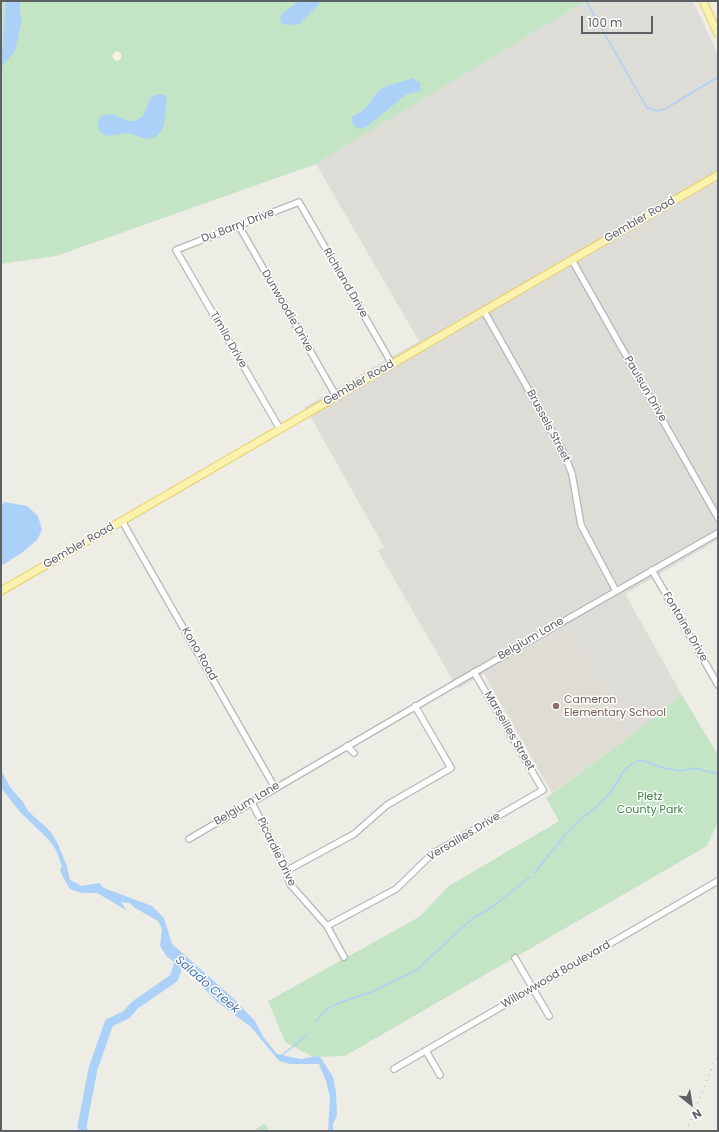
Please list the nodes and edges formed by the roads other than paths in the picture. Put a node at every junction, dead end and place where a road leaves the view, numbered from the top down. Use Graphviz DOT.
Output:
graph roads {
  1 [pos="703,1"];
  2 [pos="718,34"];
  3 [pos="718,175"];
  4 [pos="299,202"];
  5 [pos="239,226"];
  6 [pos="176,250"];
  7 [pos="572,260"];
  8 [pos="484,311"];
  9 [pos="392,364"];
  10 [pos="336,396"];
  11 [pos="280,429"];
  12 [pos="718,518"];
  13 [pos="122,521"];
  14 [pos="718,534"];
  15 [pos="652,570"];
  16 [pos="1,591"];
  17 [pos="616,591"];
  18 [pos="474,672"];
  19 [pos="718,685"];
  20 [pos="416,706"];
  21 [pos="347,746"];
  22 [pos="354,753"];
  23 [pos="275,788"];
  24 [pos="543,790"];
  25 [pos="252,803"];
  26 [pos="190,839"];
  27 [pos="286,871"];
  28 [pos="718,881"];
  29 [pos="327,926"];
  30 [pos="344,957"];
  31 [pos="515,958"];
  32 [pos="533,989"];
  33 [pos="549,1016"];
  34 [pos="426,1051"];
  35 [pos="394,1069"];
  36 [pos="440,1075"];
  1 -- 2 [label="main road"];
  3 -- 7 [label="main road, Gembler Road"];
  4 -- 5 [label="street, Du Barry Drive"];
  4 -- 9 [label="street, Richland Drive"];
  5 -- 6 [label="street, Du Barry Drive"];
  5 -- 10 [label="street, Dunwoodie Drive"];
  6 -- 11 [label="street, Timilo Drive"];
  7 -- 8 [label="main road, Gembler Road"];
  7 -- 12 [label="street, Paulsun Drive"];
  8 -- 9 [label="main road, Gembler Road"];
  8 -- 17 [label="street, Brussels Street"];
  9 -- 10 [label="main road, Gembler Road"];
  10 -- 11 [label="main road, Gembler Road"];
  11 -- 13 [label="main road, Gembler Road"];
  13 -- 16 [label="main road, Gembler Road"];
  13 -- 23 [label="street, Kono Road"];
  14 -- 15 [label="street, Belgium Lane"];
  15 -- 17 [label="street, Belgium Lane"];
  15 -- 19 [label="street, Fontaine Drive"];
  17 -- 18 [label="street, Belgium Lane"];
  18 -- 20 [label="street, Belgium Lane"];
  18 -- 24 [label="street, Marseilles Street"];
  20 -- 21 [label="street, Belgium Lane"];
  20 -- 27 [label="street"];
  21 -- 22 [label="street"];
  21 -- 23 [label="street, Belgium Lane"];
  23 -- 25 [label="street, Belgium Lane"];
  24 -- 29 [label="street, Versailles Drive"];
  25 -- 26 [label="street, Belgium Lane"];
  25 -- 27 [label="street, Picardie Drive"];
  27 -- 29 [label="street, Picardie Drive"];
  28 -- 32 [label="street, Willowwood Boulevard"];
  29 -- 30 [label="street, Picardie Drive"];
  31 -- 32 [label="street"];
  32 -- 33 [label="street"];
  32 -- 34 [label="street, Willowwood Boulevard"];
  34 -- 35 [label="street, Willowwood Boulevard"];
  34 -- 36 [label="street"];
}
